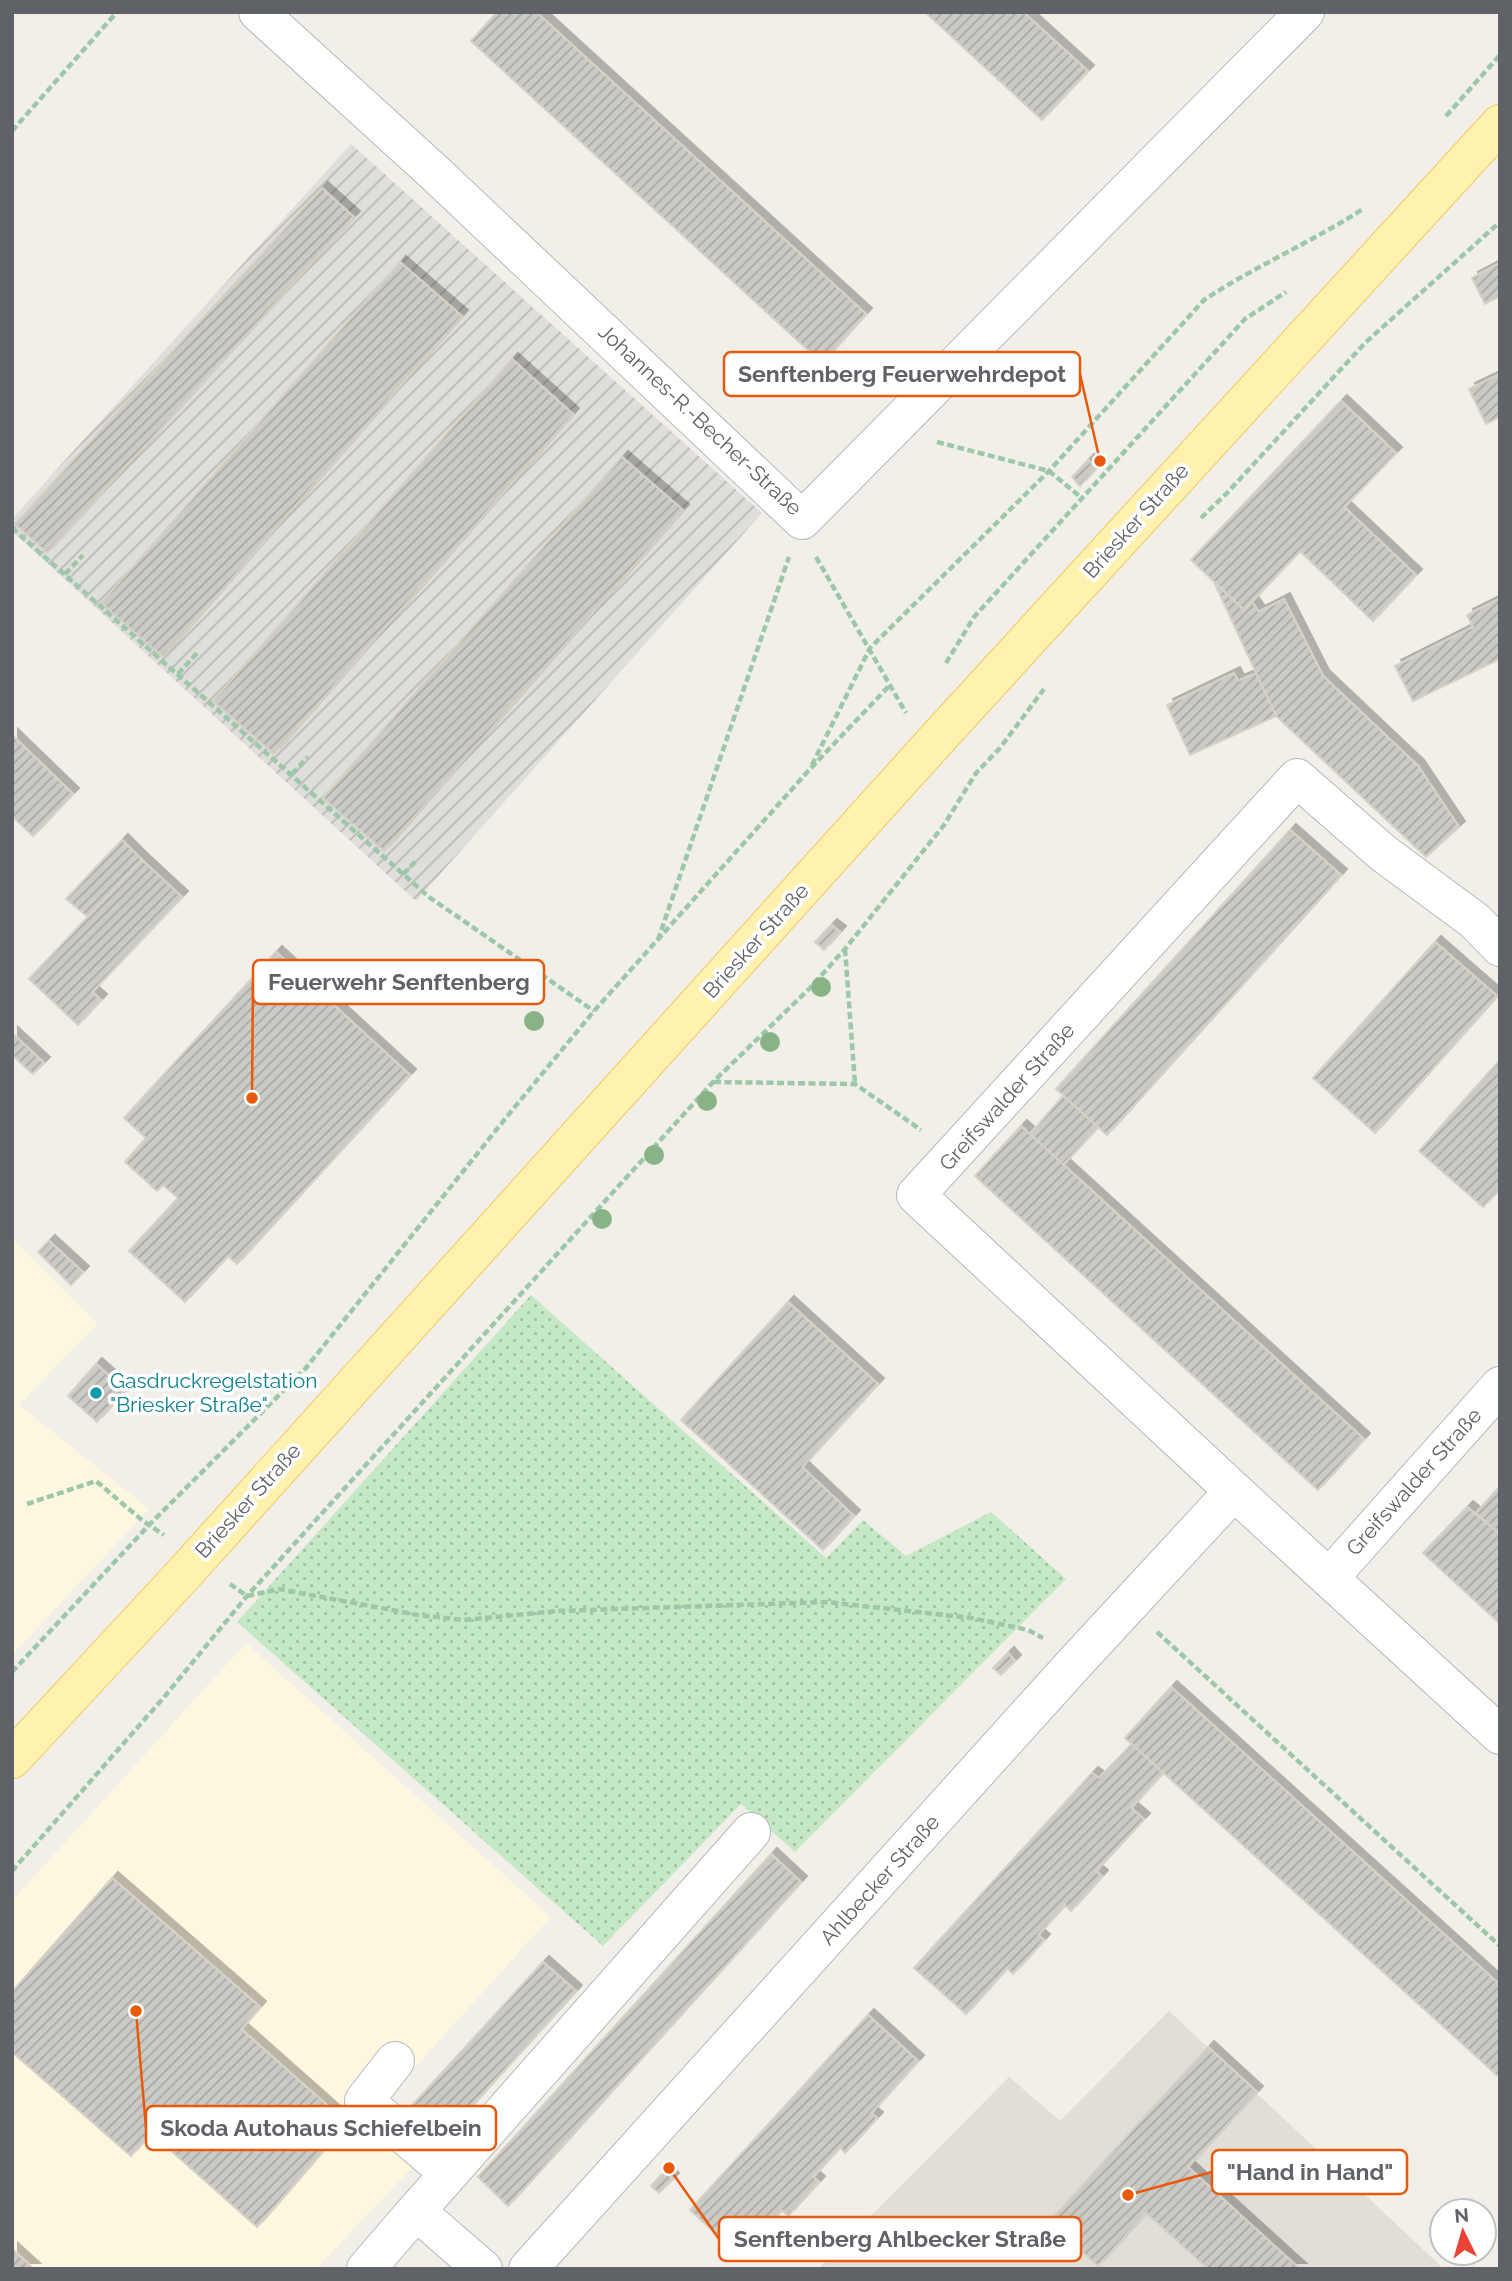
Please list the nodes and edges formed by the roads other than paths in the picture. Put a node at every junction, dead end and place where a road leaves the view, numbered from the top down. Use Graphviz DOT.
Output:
graph roads {
  1 [pos="258,12"];
  2 [pos="1305,12"];
  3 [pos="1500,124"];
  4 [pos="1500,947"];
  5 [pos="1500,1386"];
  6 [pos="1234,1491"];
  7 [pos="1329,1578"];
  8 [pos="1500,1735"];
  9 [pos="12,1759"];
  10 [pos="751,1832"];
  11 [pos="395,2061"];
  12 [pos="449,2173"];
  13 [pos="416,2211"];
  14 [pos="366,2269"];
  15 [pos="483,2269"];
  16 [pos="528,2269"];
  1 -- 2 [label="street, Johannes-R.-Becher-Straße"];
  3 -- 9 [label="main road, Briesker Straße"];
  4 -- 6 [label="street, Greifswalder Straße"];
  5 -- 7 [label="street, Greifswalder Straße"];
  6 -- 7 [label="street, Greifswalder Straße"];
  6 -- 16 [label="street, Ahlbecker Straße"];
  7 -- 8 [label="street, Greifswalder Straße"];
  10 -- 12 [label="street"];
  11 -- 12 [label="street"];
  12 -- 13 [label="street"];
  13 -- 14 [label="street"];
  13 -- 15 [label="street"];
}
